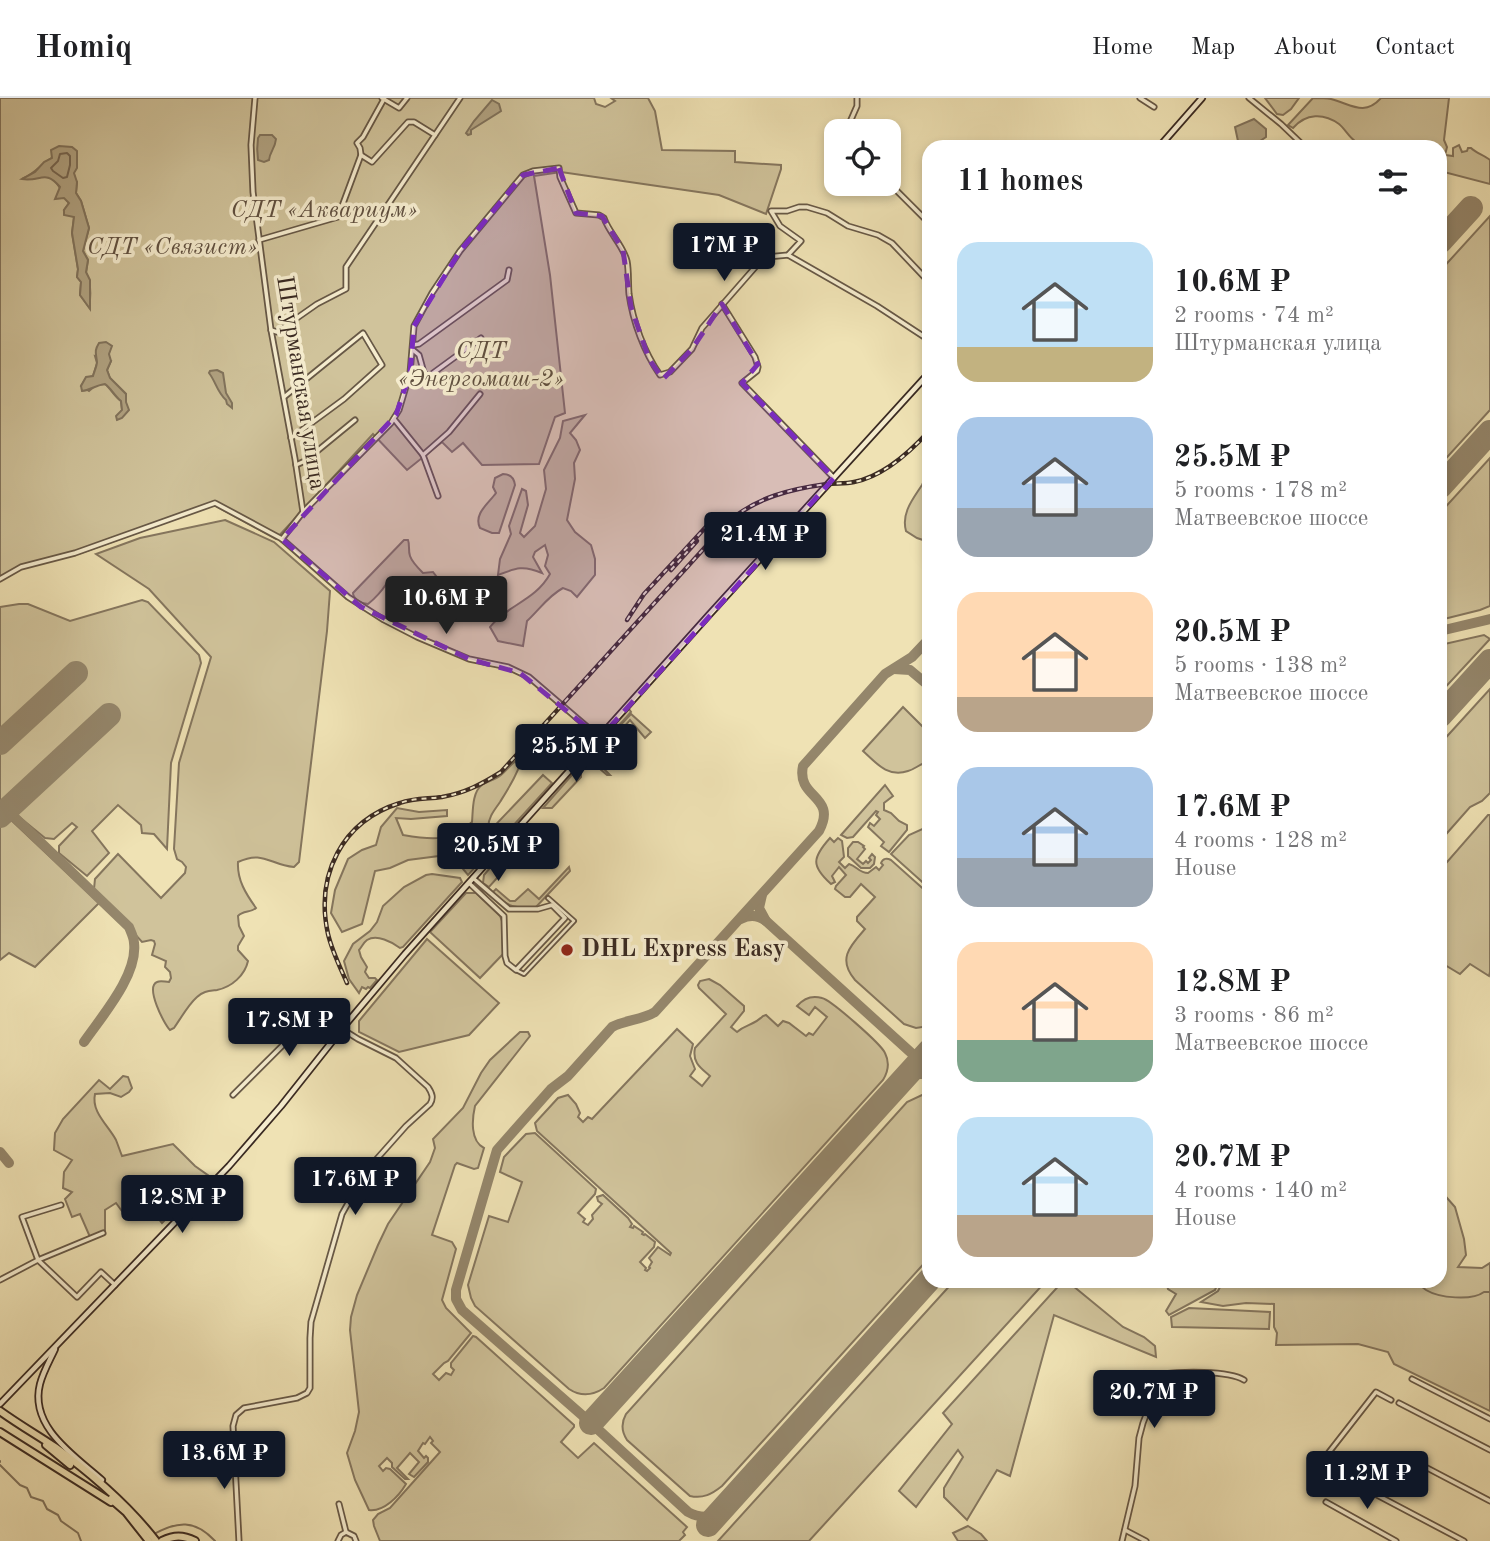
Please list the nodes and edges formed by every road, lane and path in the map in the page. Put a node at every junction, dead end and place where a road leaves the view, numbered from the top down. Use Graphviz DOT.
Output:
graph roads {
  1 [pos="255,98"];
  2 [pos="407,98"];
  3 [pos="460,98"];
  4 [pos="1140,98"];
  5 [pos="1202,98"];
  6 [pos="1248,98"];
  7 [pos="383,99"];
  8 [pos="858,99"];
  9 [pos="1154,107"];
  10 [pos="850,119"];
  11 [pos="435,135"];
  12 [pos="1165,140"];
  13 [pos="1298,140"];
  14 [pos="361,155"];
  15 [pos="901,195"];
  16 [pos="922,216"];
  17 [pos="259,240"];
  18 [pos="788,255"];
  19 [pos="509,270"];
  20 [pos="922,275"];
  21 [pos="722,304"];
  22 [pos="271,330"];
  23 [pos="922,335"];
  24 [pos="481,338"];
  25 [pos="413,348"];
  26 [pos="922,381"];
  27 [pos="480,394"];
  28 [pos="284,397"];
  29 [pos="394,419"];
  30 [pos="355,420"];
  31 [pos="291,438"];
  32 [pos="423,455"];
  33 [pos="296,465"];
  34 [pos="834,478"];
  35 [pos="438,496"];
  36 [pos="303,512"];
  37 [pos="282,539"];
  38 [pos="0,579"];
  39 [pos="600,738"];
  40 [pos="473,878"];
  41 [pos="469,883"];
  42 [pos="548,898"];
  43 [pos="516,970"];
  44 [pos="344,1027"];
  45 [pos="233,1095"];
  46 [pos="61,1205"];
  47 [pos="103,1233"];
  48 [pos="38,1260"];
  49 [pos="0,1280"];
  50 [pos="115,1286"];
  51 [pos="57,1345"];
  52 [pos="1412,1379"];
  53 [pos="1244,1380"];
  54 [pos="1391,1400"];
  55 [pos="1399,1403"];
  56 [pos="0,1404"];
  57 [pos="0,1410"];
  58 [pos="1490,1419"];
  59 [pos="0,1432"];
  60 [pos="1490,1450"];
  61 [pos="1412,1460"];
  62 [pos="1319,1465"];
  63 [pos="1339,1475"];
  64 [pos="1326,1502"];
  65 [pos="1490,1502"];
  66 [pos="340,1504"];
  67 [pos="128,1511"];
  68 [pos="139,1523"];
  69 [pos="1125,1530"];
  70 [pos="346,1532"];
  71 [pos="149,1541"];
  72 [pos="156,1541"];
  73 [pos="162,1541"];
  74 [pos="195,1541"];
  75 [pos="239,1541"];
  76 [pos="337,1541"];
  77 [pos="356,1541"];
  78 [pos="1122,1541"];
  79 [pos="1146,1541"];
  80 [pos="1396,1541"];
  81 [pos="1464,1541"];
  1 -- 17 [label="street, Штурманская улица"];
  2 -- 7 [label="street"];
  3 -- 11 [label="street"];
  4 -- 9 [label="street"];
  5 -- 12 [label="main road"];
  6 -- 13 [label="street"];
  7 -- 14 [label="street"];
  8 -- 10 [label="street"];
  11 -- 14 [label="street"];
  11 -- 22 [label="street"];
  14 -- 17 [label="street"];
  15 -- 16 [label="street"];
  17 -- 22 [label="street, Штурманская улица"];
  18 -- 20 [label="street"];
  18 -- 21 [label="street"];
  18 -- 23 [label="street"];
  19 -- 25 [label="street"];
  21 -- 25 [label="street"];
  21 -- 34 [label="street"];
  22 -- 28 [label="street, Штурманская улица"];
  24 -- 25 [label="street"];
  25 -- 29 [label="street"];
  26 -- 34 [label="main road"];
  27 -- 32 [label="street"];
  28 -- 31 [label="street, Штурманская улица"];
  28 -- 31 [label="street"];
  29 -- 32 [label="street"];
  29 -- 36 [label="street"];
  30 -- 33 [label="street"];
  31 -- 33 [label="street, Штурманская улица"];
  32 -- 35 [label="street"];
  33 -- 36 [label="street, Штурманская улица"];
  34 -- 39 [label="main road"];
  36 -- 37 [label="street, Штурманская улица"];
  37 -- 38 [label="street"];
  37 -- 39 [label="street"];
  39 -- 40 [label="main road"];
  40 -- 41 [label="main road"];
  40 -- 43 [label="street"];
  41 -- 43 [label="street"];
  41 -- 44 [label="main road"];
  42 -- 43 [label="street"];
  44 -- 45 [label="street"];
  44 -- 50 [label="main road"];
  44 -- 75 [label="street"];
  46 -- 48 [label="street"];
  47 -- 48 [label="street"];
  48 -- 49 [label="street"];
  48 -- 50 [label="street"];
  50 -- 51 [label="main road"];
  51 -- 56 [label="main road"];
  51 -- 67 [label="main road"];
  52 -- 58 [label="street"];
  53 -- 69 [label="street"];
  54 -- 62 [label="street"];
  55 -- 60 [label="street"];
  57 -- 67 [label="highway"];
  59 -- 67 [label="highway"];
  61 -- 65 [label="street"];
  63 -- 81 [label="street"];
  64 -- 80 [label="street"];
  66 -- 70 [label="street"];
  67 -- 68 [label="highway"];
  68 -- 71 [label="highway"];
  68 -- 72 [label="highway"];
  69 -- 78 [label="street"];
  69 -- 79 [label="street"];
  70 -- 76 [label="street"];
  70 -- 77 [label="street"];
  73 -- 74 [label="highway"];
}
